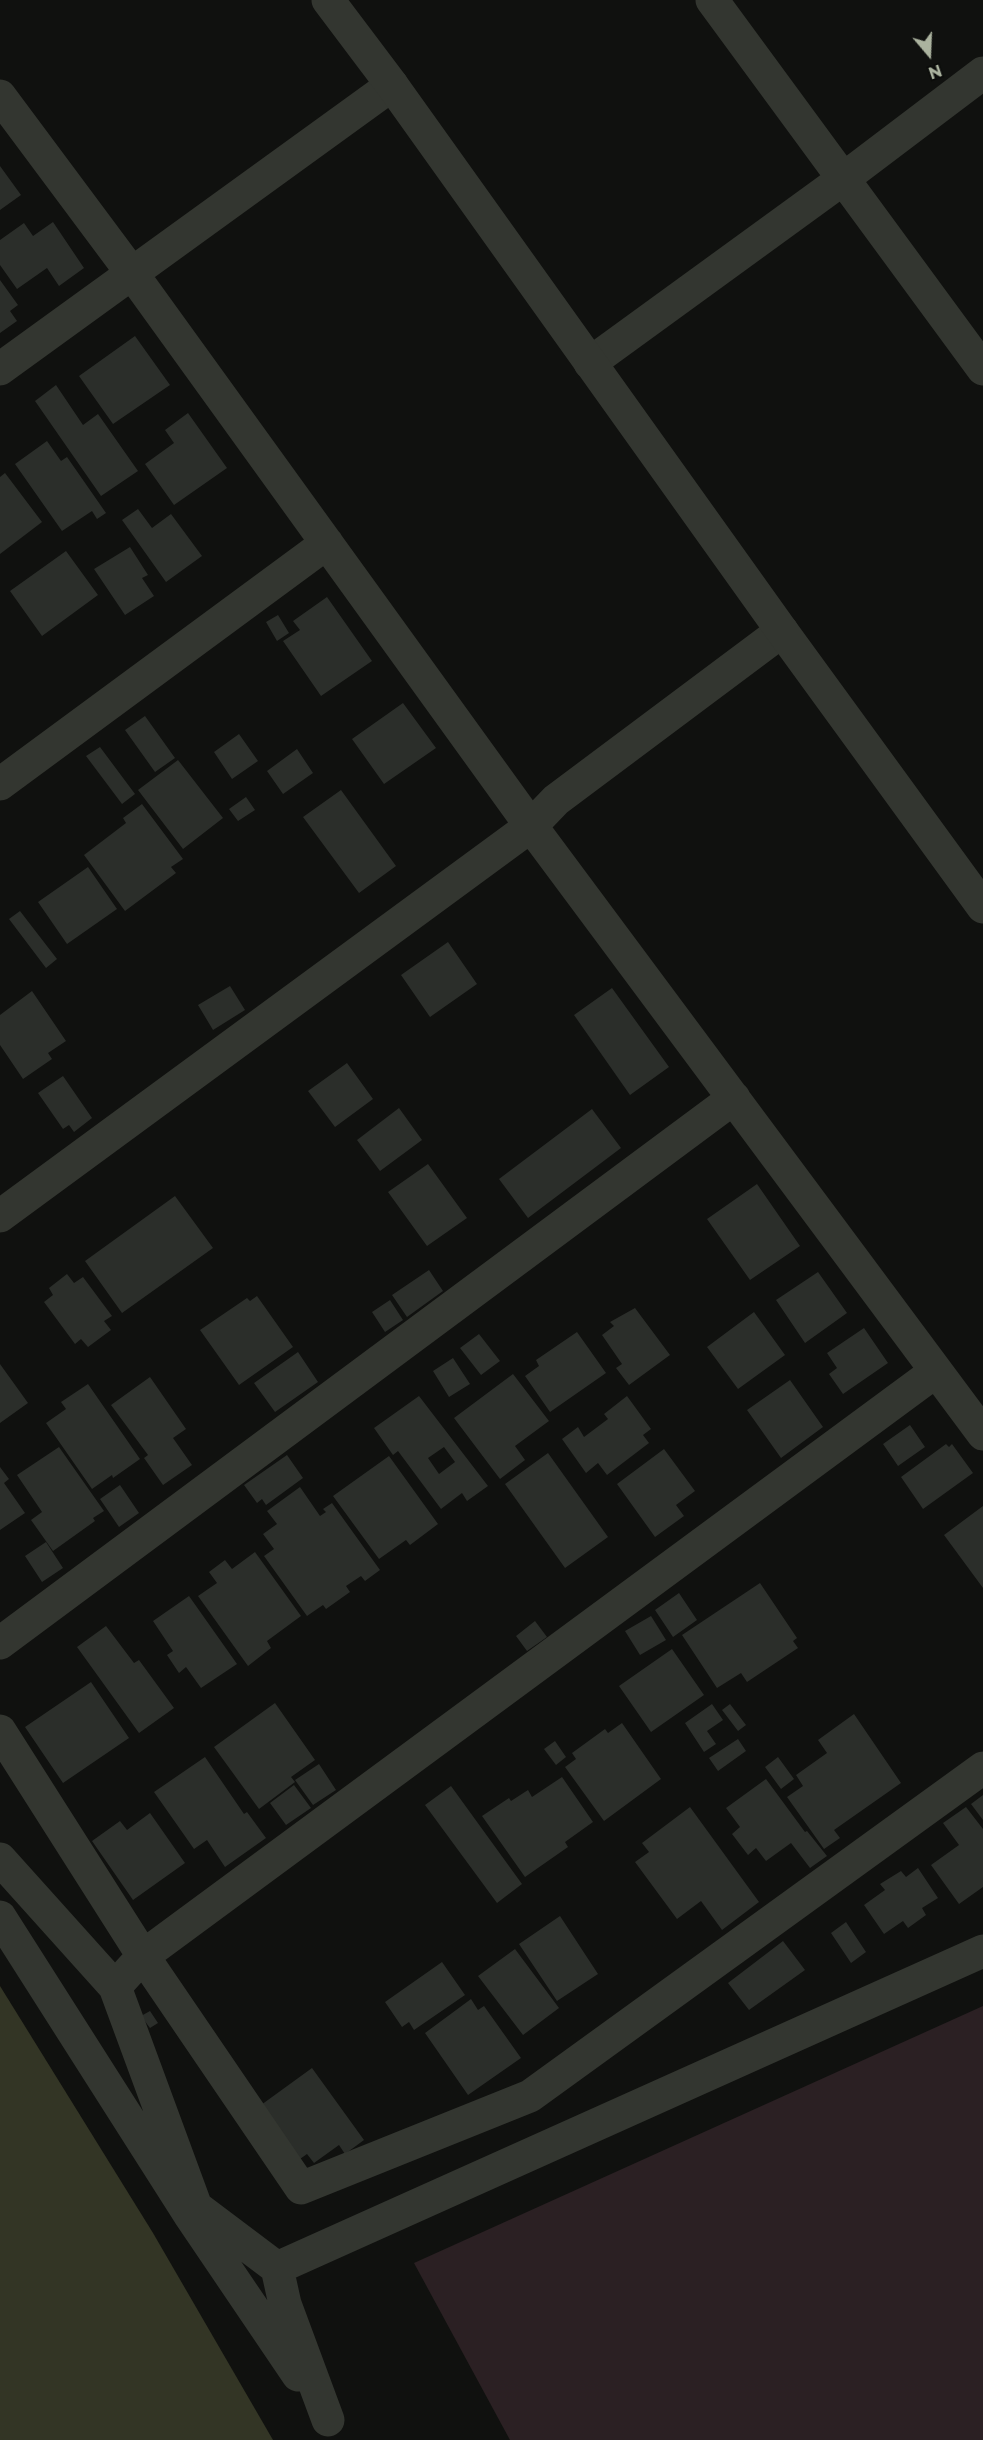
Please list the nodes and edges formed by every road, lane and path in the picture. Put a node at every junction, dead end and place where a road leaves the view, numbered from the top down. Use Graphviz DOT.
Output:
graph roads {
  1 [pos="328,0"];
  2 [pos="712,0"];
  3 [pos="983,73"];
  4 [pos="392,85"];
  5 [pos="0,96"];
  6 [pos="843,179"];
  7 [pos="131,272"];
  8 [pos="590,363"];
  9 [pos="0,369"];
  10 [pos="983,369"];
  11 [pos="327,543"];
  12 [pos="782,631"];
  13 [pos="0,784"];
  14 [pos="531,826"];
  15 [pos="983,907"];
  16 [pos="734,1098"];
  17 [pos="0,1216"];
  18 [pos="935,1372"];
  19 [pos="983,1434"];
  20 [pos="0,1643"];
  21 [pos="0,1731"];
  22 [pos="983,1768"];
  23 [pos="0,1859"];
  24 [pos="0,1917"];
  25 [pos="983,1952"];
  26 [pos="143,1956"];
  27 [pos="115,1987"];
  28 [pos="192,2210"];
  29 [pos="277,2268"];
  30 [pos="334,2430"];
  1 -- 4 [label="street"];
  2 -- 6 [label="street"];
  3 -- 6 [label="street"];
  4 -- 7 [label="street"];
  4 -- 8 [label="street"];
  5 -- 7 [label="street"];
  6 -- 8 [label="street"];
  6 -- 10 [label="street"];
  7 -- 9 [label="street"];
  7 -- 11 [label="street"];
  8 -- 12 [label="street"];
  11 -- 13 [label="street"];
  11 -- 14 [label="street"];
  12 -- 14 [label="street"];
  12 -- 15 [label="street"];
  14 -- 16 [label="street"];
  14 -- 17 [label="street"];
  16 -- 18 [label="street"];
  16 -- 20 [label="street"];
  18 -- 19 [label="street"];
  18 -- 26 [label="street"];
  21 -- 26 [label="street"];
  22 -- 26 [label="street"];
  23 -- 27 [label="street"];
  24 -- 28 [label="street"];
  25 -- 29 [label="street"];
  26 -- 27 [label="street"];
  27 -- 28 [label="street"];
  28 -- 29 [label="street"];
  28 -- 30 [label="street"];
  29 -- 30 [label="street"];
}
